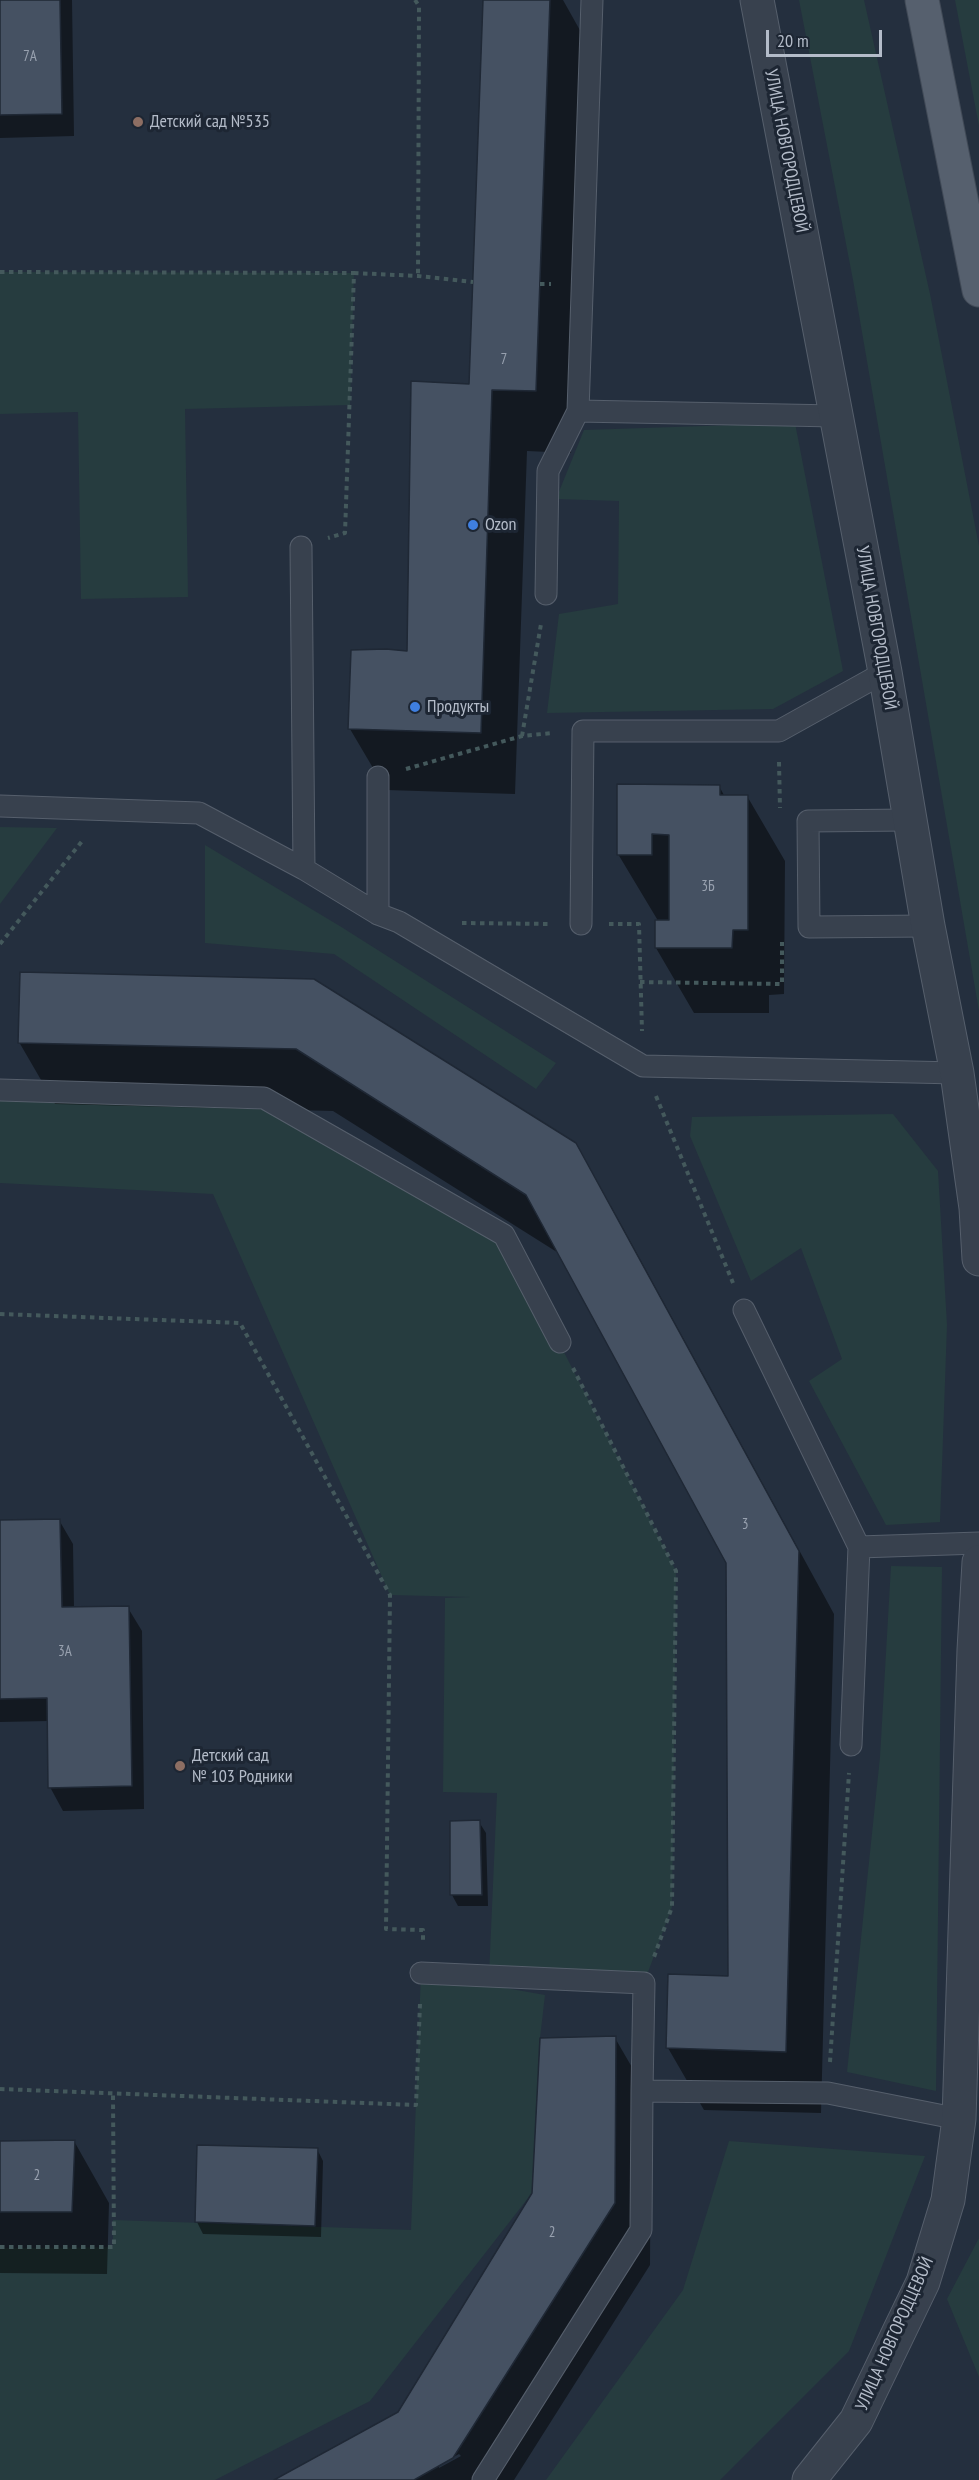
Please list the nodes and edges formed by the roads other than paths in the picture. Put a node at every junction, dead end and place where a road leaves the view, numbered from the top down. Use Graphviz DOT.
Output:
graph roads {
  1 [pos="592,0"];
  2 [pos="758,0"];
  3 [pos="922,0"];
  4 [pos="979,290"];
  5 [pos="578,411"];
  6 [pos="836,416"];
  7 [pos="301,547"];
  8 [pos="546,594"];
  9 [pos="885,672"];
  10 [pos="378,777"];
  11 [pos="0,806"];
  12 [pos="910,820"];
  13 [pos="304,869"];
  14 [pos="378,914"];
  15 [pos="581,924"];
  16 [pos="928,927"];
  17 [pos="957,1073"];
  18 [pos="0,1090"];
  19 [pos="979,1259"];
  20 [pos="744,1310"];
  21 [pos="560,1342"];
  22 [pos="979,1543"];
  23 [pos="859,1547"];
  24 [pos="979,1562"];
  25 [pos="851,1745"];
  26 [pos="421,1973"];
  27 [pos="642,2091"];
  28 [pos="959,2119"];
  29 [pos="483,2480"];
  30 [pos="809,2480"];
  1 -- 5 [label="lane"];
  2 -- 6 [label="street, УЛИЦА НОВГОРОДЦЕВОЙ"];
  3 -- 4 [label="main road"];
  5 -- 6 [label="lane"];
  5 -- 8 [label="lane"];
  6 -- 9 [label="street, УЛИЦА НОВГОРОДЦЕВОЙ"];
  7 -- 13 [label="lane"];
  9 -- 12 [label="street, УЛИЦА НОВГОРОДЦЕВОЙ"];
  9 -- 15 [label="lane"];
  10 -- 14 [label="lane"];
  11 -- 13 [label="lane"];
  12 -- 16 [label="street, УЛИЦА НОВГОРОДЦЕВОЙ"];
  12 -- 16 [label="lane"];
  13 -- 14 [label="lane"];
  14 -- 17 [label="lane"];
  16 -- 17 [label="street, УЛИЦА НОВГОРОДЦЕВОЙ"];
  17 -- 19 [label="street, УЛИЦА НОВГОРОДЦЕВОЙ"];
  18 -- 21 [label="lane"];
  20 -- 23 [label="lane"];
  22 -- 23 [label="lane"];
  23 -- 25 [label="lane"];
  24 -- 28 [label="street, УЛИЦА НОВГОРОДЦЕВОЙ"];
  26 -- 27 [label="lane"];
  27 -- 28 [label="lane"];
  27 -- 29 [label="lane"];
  28 -- 30 [label="street, УЛИЦА НОВГОРОДЦЕВОЙ"];
}
